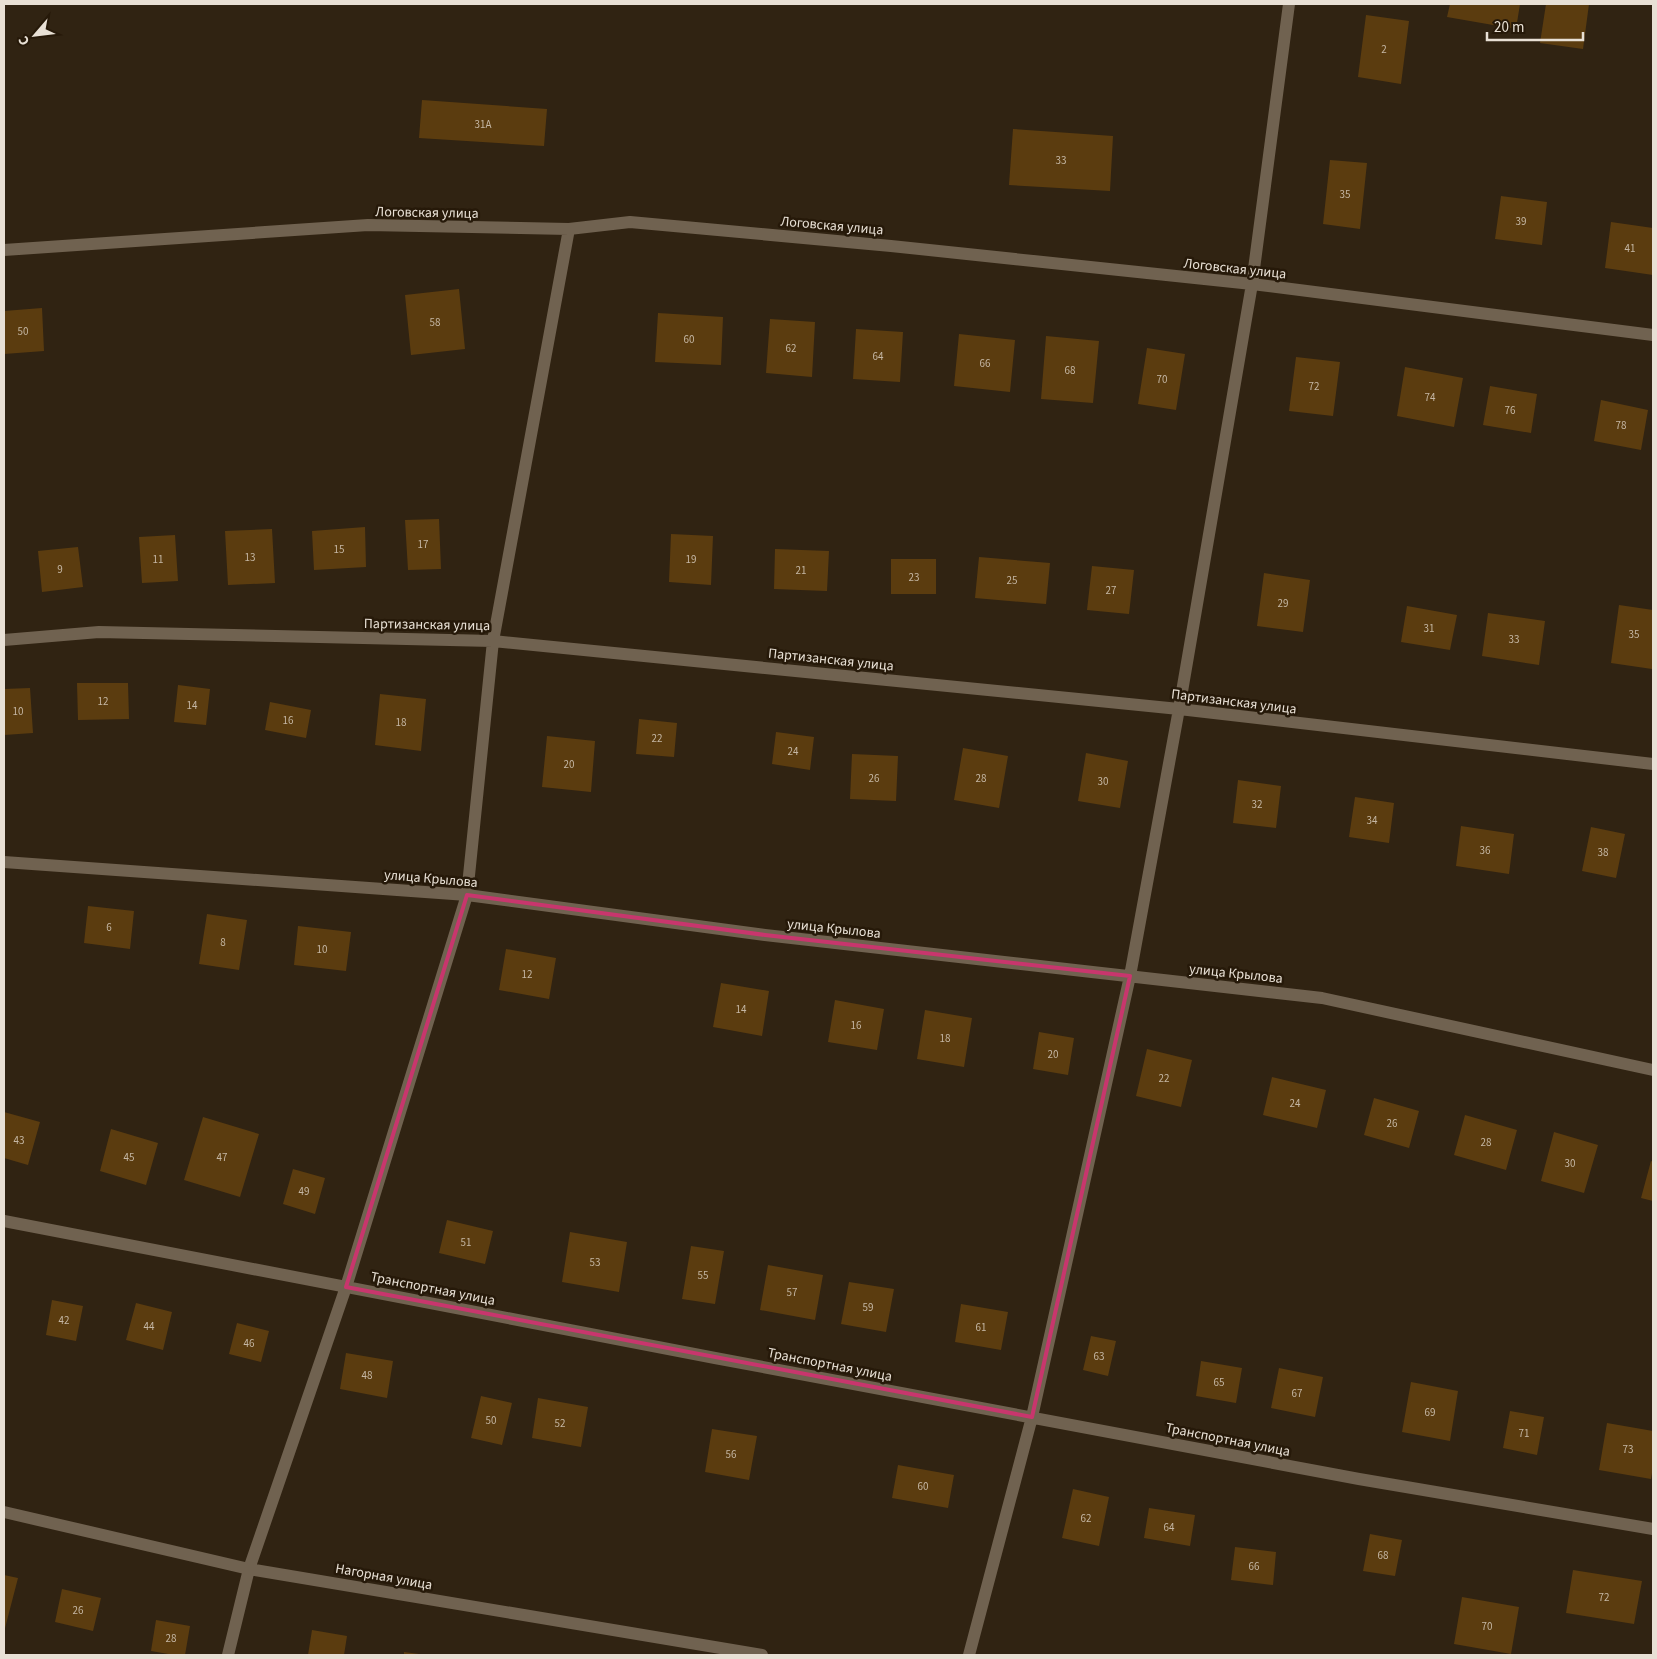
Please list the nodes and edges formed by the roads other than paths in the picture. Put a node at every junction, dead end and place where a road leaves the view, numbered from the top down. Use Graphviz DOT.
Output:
graph roads {
  1 [pos="1289,4"];
  2 [pos="569,229"];
  3 [pos="4,250"];
  4 [pos="1252,284"];
  5 [pos="1653,335"];
  6 [pos="4,640"];
  7 [pos="494,640"];
  8 [pos="1178,709"];
  9 [pos="1653,764"];
  10 [pos="4,862"];
  11 [pos="467,895"];
  12 [pos="1130,976"];
  13 [pos="1653,1070"];
  14 [pos="4,1220"];
  15 [pos="346,1287"];
  16 [pos="1032,1417"];
  17 [pos="4,1512"];
  18 [pos="1653,1528"];
  19 [pos="249,1569"];
  20 [pos="228,1655"];
  21 [pos="762,1655"];
  22 [pos="969,1655"];
  1 -- 4 [label="street"];
  2 -- 3 [label="street, Логовская улица"];
  2 -- 4 [label="street, Логовская улица"];
  2 -- 7 [label="street"];
  4 -- 5 [label="street, Логовская улица"];
  4 -- 8 [label="street"];
  6 -- 7 [label="street, Партизанская улица"];
  7 -- 8 [label="street, Партизанская улица"];
  7 -- 11 [label="street"];
  8 -- 9 [label="street, Партизанская улица"];
  8 -- 12 [label="street"];
  10 -- 11 [label="street, улица Крылова"];
  11 -- 12 [label="street, улица Крылова"];
  11 -- 15 [label="street"];
  12 -- 13 [label="street, улица Крылова"];
  12 -- 16 [label="street"];
  14 -- 15 [label="street, Транспортная улица"];
  15 -- 16 [label="street, Транспортная улица"];
  15 -- 19 [label="street"];
  16 -- 18 [label="street, Транспортная улица"];
  16 -- 22 [label="street"];
  17 -- 19 [label="street, Нагорная улица"];
  19 -- 20 [label="street"];
  19 -- 21 [label="street, Нагорная улица"];
}
